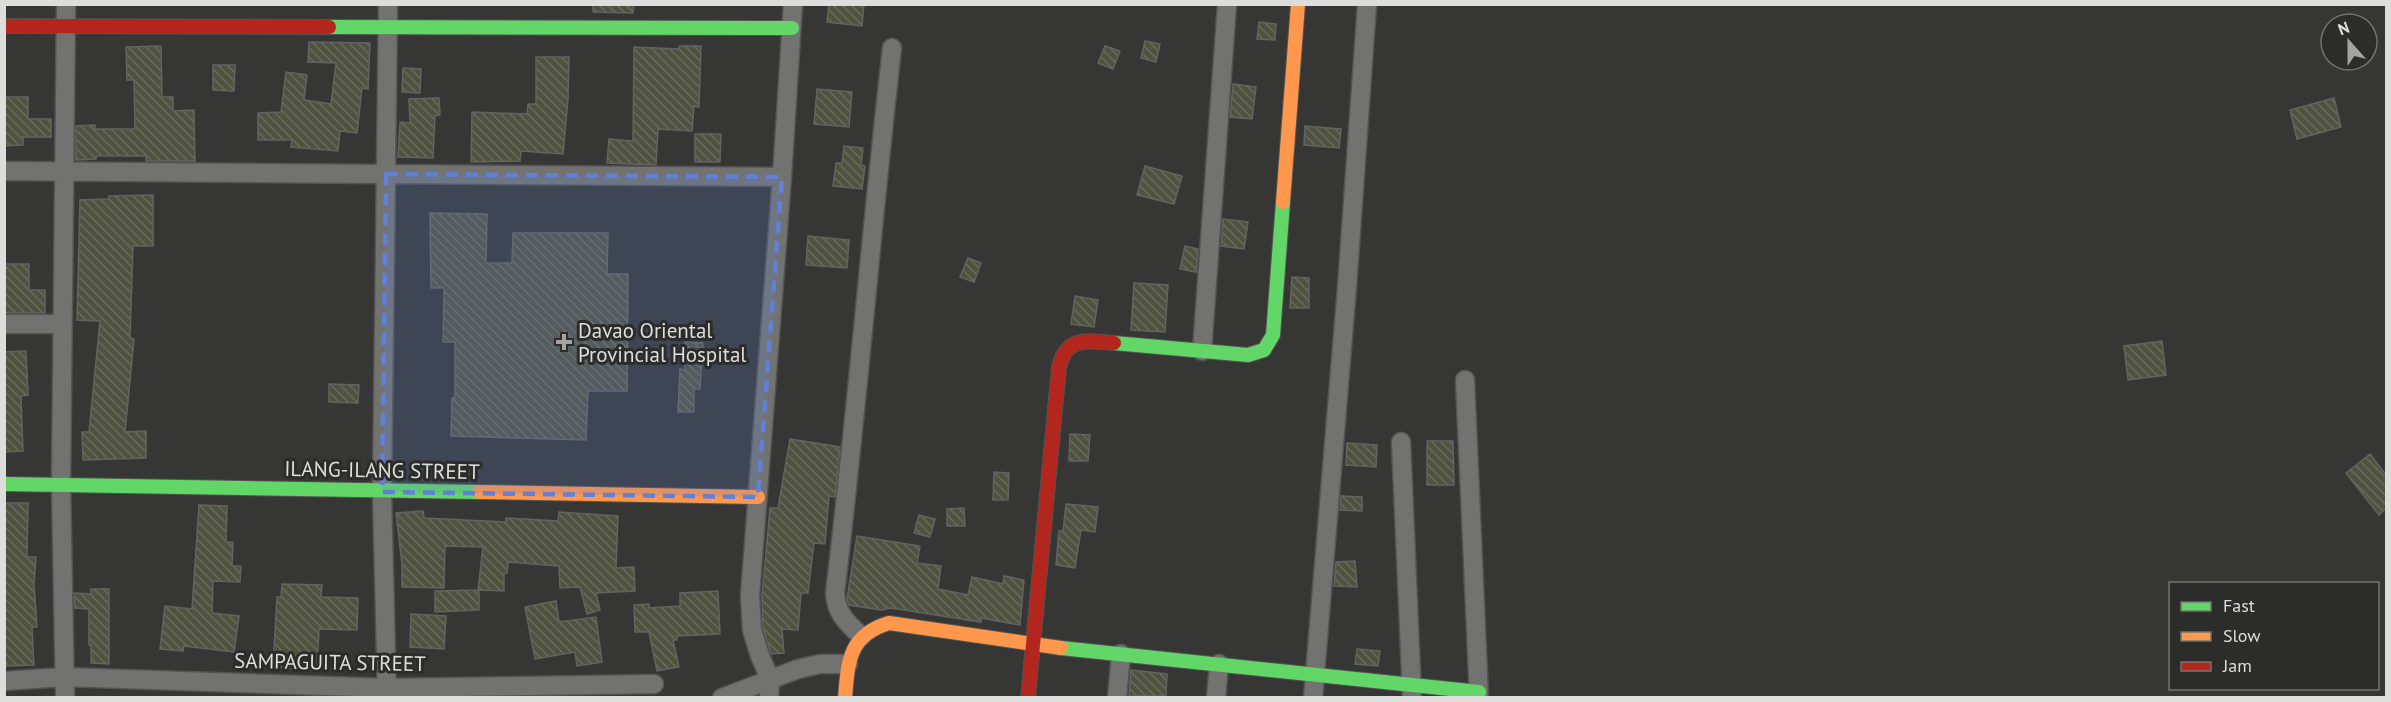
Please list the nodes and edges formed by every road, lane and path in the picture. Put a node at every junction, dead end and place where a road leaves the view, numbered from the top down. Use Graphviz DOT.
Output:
graph roads {
  1 [pos="66,4"];
  2 [pos="388,4"];
  3 [pos="793,4"];
  4 [pos="1227,4"];
  5 [pos="1298,4"];
  6 [pos="1367,4"];
  7 [pos="4,26"];
  8 [pos="66,27"];
  9 [pos="388,27"];
  10 [pos="792,28"];
  11 [pos="892,48"];
  12 [pos="4,171"];
  13 [pos="63,171"];
  14 [pos="386,174"];
  15 [pos="782,177"];
  16 [pos="4,324"];
  17 [pos="63,324"];
  18 [pos="1202,351"];
  19 [pos="1465,380"];
  20 [pos="1401,442"];
  21 [pos="4,484"];
  22 [pos="62,484"];
  23 [pos="382,492"];
  24 [pos="758,497"];
  25 [pos="861,636"];
  26 [pos="1034,645"];
  27 [pos="1121,654"];
  28 [pos="848,664"];
  29 [pos="1219,664"];
  30 [pos="1314,674"];
  31 [pos="64,677"];
  32 [pos="4,681"];
  33 [pos="654,684"];
  34 [pos="769,688"];
  35 [pos="1412,691"];
  36 [pos="387,693"];
  37 [pos="1479,695"];
  38 [pos="65,698"];
  39 [pos="722,698"];
  40 [pos="845,698"];
  41 [pos="1028,698"];
  42 [pos="1118,698"];
  43 [pos="1216,698"];
  44 [pos="1313,698"];
  1 -- 8 [label="street"];
  2 -- 9 [label="street"];
  3 -- 10 [label="street"];
  4 -- 18 [label="street"];
  5 -- 18 [label="street"];
  6 -- 30 [label="street"];
  7 -- 8 [label="street"];
  8 -- 9 [label="street"];
  8 -- 13 [label="street"];
  9 -- 10 [label="street"];
  9 -- 14 [label="street"];
  10 -- 15 [label="street"];
  11 -- 25 [label="street"];
  12 -- 13 [label="street"];
  13 -- 14 [label="street"];
  13 -- 17 [label="street"];
  14 -- 15 [label="street"];
  14 -- 23 [label="street"];
  15 -- 24 [label="street"];
  16 -- 17 [label="street"];
  17 -- 22 [label="street"];
  18 -- 26 [label="street"];
  19 -- 37 [label="street"];
  20 -- 35 [label="street"];
  21 -- 22 [label="street, ILANG-ILANG STREET"];
  22 -- 23 [label="street, ILANG-ILANG STREET"];
  22 -- 31 [label="street"];
  23 -- 24 [label="street, ILANG-ILANG STREET"];
  23 -- 36 [label="street"];
  24 -- 34 [label="street"];
  25 -- 26 [label="street"];
  25 -- 28 [label="street"];
  26 -- 27 [label="street"];
  26 -- 41 [label="street"];
  27 -- 29 [label="street"];
  27 -- 42 [label="street"];
  28 -- 34 [label="street"];
  28 -- 40 [label="street"];
  29 -- 30 [label="street"];
  29 -- 43 [label="street"];
  30 -- 35 [label="street"];
  30 -- 44 [label="street"];
  31 -- 32 [label="street, SAMPAGUITA STREET"];
  31 -- 36 [label="street, SAMPAGUITA STREET"];
  31 -- 38 [label="street"];
  33 -- 36 [label="street, SAMPAGUITA STREET"];
  34 -- 39 [label="street"];
  35 -- 37 [label="street"];
}
